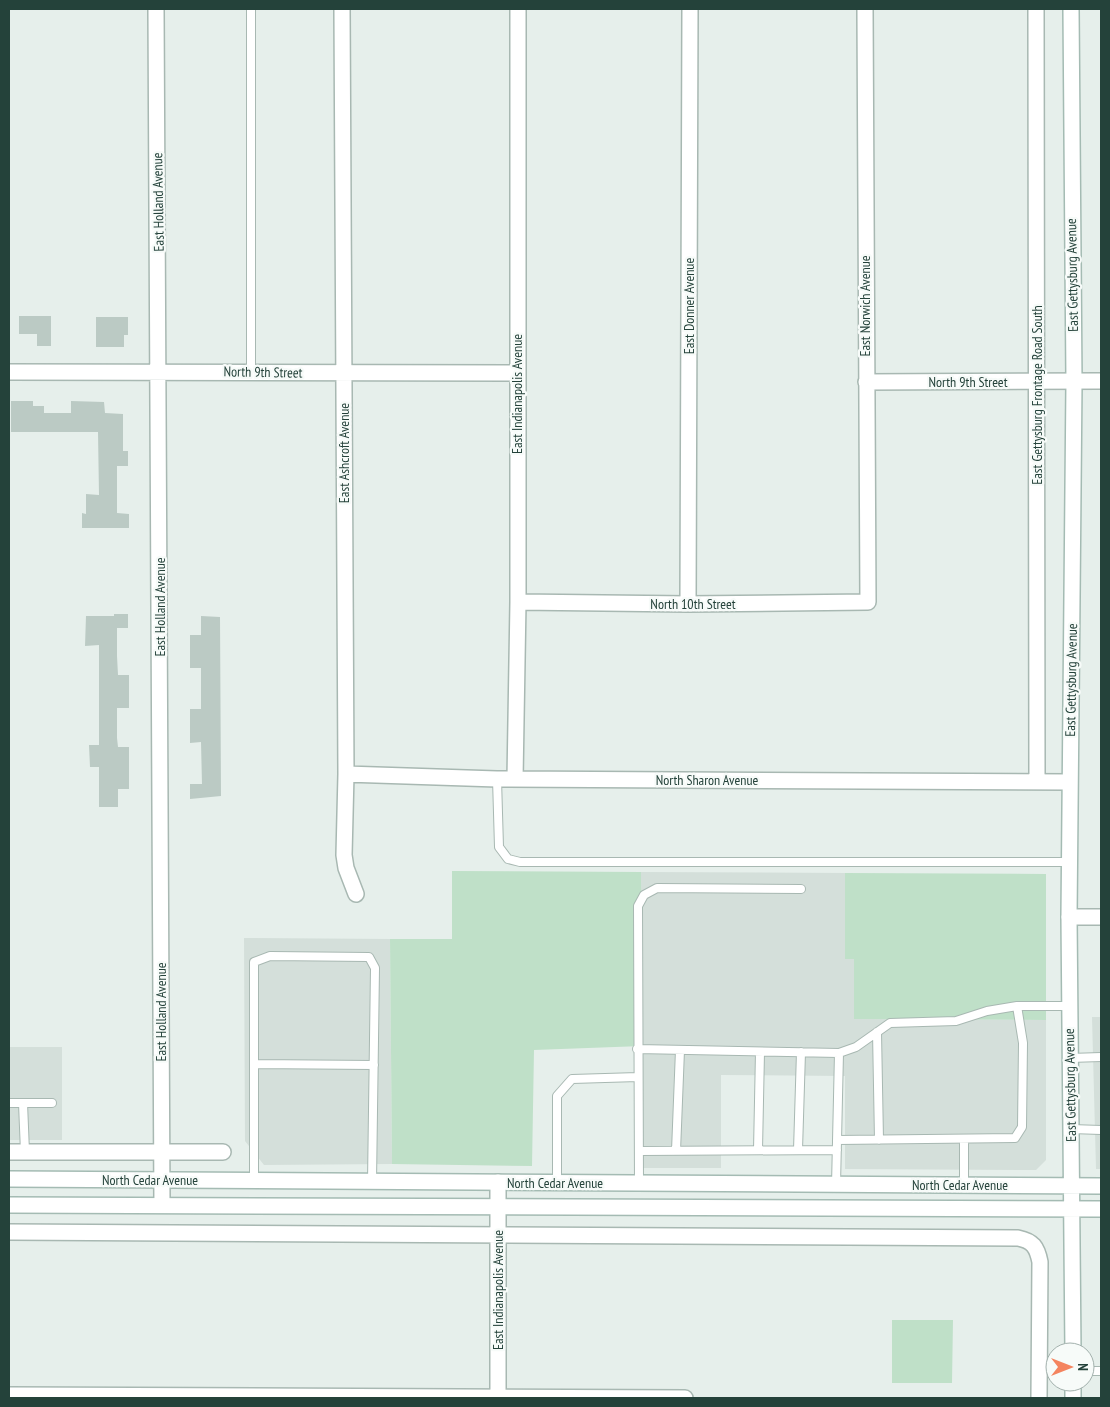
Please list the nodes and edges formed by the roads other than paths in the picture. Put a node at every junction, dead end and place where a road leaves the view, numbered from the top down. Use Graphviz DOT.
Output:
graph roads {
  1 [pos="156,9"];
  2 [pos="251,9"];
  3 [pos="342,9"];
  4 [pos="518,9"];
  5 [pos="690,9"];
  6 [pos="864,9"];
  7 [pos="1036,9"];
  8 [pos="1071,9"];
  9 [pos="252,371"];
  10 [pos="9,372"];
  11 [pos="159,373"];
  12 [pos="516,373"];
  13 [pos="344,374"];
  14 [pos="866,382"];
  15 [pos="1037,382"];
  16 [pos="1074,382"];
  17 [pos="1101,382"];
  18 [pos="518,602"];
  19 [pos="868,602"];
  20 [pos="688,604"];
  21 [pos="346,774"];
  22 [pos="497,779"];
  23 [pos="515,779"];
  24 [pos="1037,781"];
  25 [pos="1069,782"];
  26 [pos="1069,862"];
  27 [pos="801,889"];
  28 [pos="356,894"];
  29 [pos="1069,917"];
  30 [pos="1101,917"];
  31 [pos="1017,1006"];
  32 [pos="1069,1006"];
  33 [pos="877,1032"];
  34 [pos="637,1049"];
  35 [pos="680,1050"];
  36 [pos="760,1052"];
  37 [pos="801,1052"];
  38 [pos="839,1053"];
  39 [pos="1101,1057"];
  40 [pos="1070,1058"];
  41 [pos="254,1064"];
  42 [pos="374,1065"];
  43 [pos="638,1077"];
  44 [pos="9,1103"];
  45 [pos="23,1103"];
  46 [pos="52,1103"];
  47 [pos="1071,1129"];
  48 [pos="1101,1130"];
  49 [pos="837,1140"];
  50 [pos="879,1140"];
  51 [pos="964,1140"];
  52 [pos="639,1150"];
  53 [pos="676,1150"];
  54 [pos="758,1150"];
  55 [pos="798,1150"];
  56 [pos="837,1150"];
  57 [pos="9,1152"];
  58 [pos="25,1152"];
  59 [pos="161,1152"];
  60 [pos="223,1152"];
  61 [pos="9,1179"];
  62 [pos="161,1180"];
  63 [pos="254,1181"];
  64 [pos="372,1182"];
  65 [pos="498,1182"];
  66 [pos="558,1183"];
  67 [pos="640,1183"];
  68 [pos="836,1185"];
  69 [pos="964,1186"];
  70 [pos="1072,1186"];
  71 [pos="1101,1186"];
  72 [pos="9,1205"];
  73 [pos="162,1205"];
  74 [pos="498,1206"];
  75 [pos="756,1207"];
  76 [pos="1072,1209"];
  77 [pos="1101,1209"];
  78 [pos="9,1232"];
  79 [pos="498,1234"];
  80 [pos="1073,1342"];
  81 [pos="9,1395"];
  82 [pos="170,1398"];
  83 [pos="336,1398"];
  84 [pos="498,1398"];
  85 [pos="685,1398"];
  86 [pos="1039,1398"];
  1 -- 11 [label="street, East Holland Avenue"];
  2 -- 9 [label="lane"];
  3 -- 13 [label="street, East Ashcroft Avenue"];
  4 -- 12 [label="street, East Indianapolis Avenue"];
  5 -- 20 [label="street, East Donner Avenue"];
  6 -- 14 [label="street, East Norwich Avenue"];
  7 -- 15 [label="street, East Gettysburg Frontage Road South"];
  8 -- 16 [label="street, East Gettysburg Avenue"];
  9 -- 11 [label="street, North 9th Street"];
  9 -- 13 [label="street, North 9th Street"];
  10 -- 11 [label="street, North 9th Street"];
  11 -- 59 [label="street, East Holland Avenue"];
  12 -- 13 [label="street, North 9th Street"];
  12 -- 18 [label="street, East Indianapolis Avenue"];
  13 -- 21 [label="street, East Ashcroft Avenue"];
  14 -- 15 [label="street, North 9th Street"];
  14 -- 19 [label="street, East Norwich Avenue"];
  15 -- 16 [label="street, North 9th Street"];
  15 -- 24 [label="street, East Gettysburg Frontage Road South"];
  16 -- 17 [label="street, North 9th Street"];
  16 -- 25 [label="street, East Gettysburg Avenue"];
  18 -- 20 [label="street, North 10th Street"];
  18 -- 23 [label="street, East Indianapolis Avenue"];
  19 -- 20 [label="street, North 10th Street"];
  21 -- 22 [label="street, North Sharon Avenue"];
  21 -- 28 [label="street, East Ashcroft Avenue"];
  22 -- 23 [label="street, North Sharon Avenue"];
  22 -- 26 [label="lane"];
  23 -- 24 [label="street, North Sharon Avenue"];
  24 -- 25 [label="street, North Sharon Avenue"];
  25 -- 26 [label="street, East Gettysburg Avenue"];
  26 -- 29 [label="street, East Gettysburg Avenue"];
  27 -- 34 [label="lane"];
  29 -- 30 [label="street"];
  29 -- 32 [label="street, East Gettysburg Avenue"];
  31 -- 32 [label="lane"];
  31 -- 33 [label="lane"];
  31 -- 51 [label="lane"];
  32 -- 40 [label="street, East Gettysburg Avenue"];
  33 -- 38 [label="lane"];
  33 -- 50 [label="lane"];
  34 -- 35 [label="lane"];
  34 -- 43 [label="lane"];
  35 -- 36 [label="lane"];
  35 -- 53 [label="lane"];
  36 -- 37 [label="lane"];
  36 -- 54 [label="lane"];
  37 -- 38 [label="lane"];
  37 -- 55 [label="lane"];
  38 -- 49 [label="lane"];
  39 -- 40 [label="lane"];
  40 -- 47 [label="street, East Gettysburg Avenue"];
  41 -- 42 [label="lane"];
  41 -- 42 [label="lane"];
  41 -- 63 [label="lane"];
  42 -- 64 [label="lane"];
  43 -- 52 [label="lane"];
  43 -- 66 [label="lane"];
  44 -- 45 [label="lane"];
  45 -- 46 [label="lane"];
  45 -- 58 [label="lane"];
  47 -- 48 [label="lane"];
  47 -- 70 [label="street, East Gettysburg Avenue"];
  49 -- 50 [label="lane"];
  49 -- 56 [label="lane"];
  50 -- 51 [label="lane"];
  51 -- 69 [label="lane"];
  52 -- 53 [label="lane"];
  52 -- 67 [label="lane"];
  53 -- 54 [label="lane"];
  54 -- 55 [label="lane"];
  55 -- 56 [label="lane"];
  56 -- 68 [label="lane"];
  57 -- 58 [label="street"];
  58 -- 59 [label="street"];
  59 -- 60 [label="street"];
  59 -- 62 [label="street, East Holland Avenue"];
  61 -- 62 [label="street, North Cedar Avenue"];
  62 -- 63 [label="street, North Cedar Avenue"];
  62 -- 73 [label="street, East Holland Avenue"];
  63 -- 64 [label="street, North Cedar Avenue"];
  64 -- 65 [label="street, North Cedar Avenue"];
  65 -- 66 [label="street, North Cedar Avenue"];
  65 -- 74 [label="street, East Indianapolis Avenue"];
  66 -- 67 [label="street, North Cedar Avenue"];
  67 -- 68 [label="street, North Cedar Avenue"];
  68 -- 69 [label="street, North Cedar Avenue"];
  68 -- 75 [label="street"];
  69 -- 70 [label="street, North Cedar Avenue"];
  70 -- 71 [label="street, North Cedar Avenue"];
  70 -- 76 [label="street, East Gettysburg Avenue"];
  72 -- 73 [label="street, North Cedar Avenue"];
  73 -- 74 [label="street, North Cedar Avenue"];
  74 -- 75 [label="street, North Cedar Avenue"];
  74 -- 79 [label="street, East Indianapolis Avenue"];
  75 -- 76 [label="street, North Cedar Avenue"];
  76 -- 77 [label="street, North Cedar Avenue"];
  76 -- 80 [label="street, East Gettysburg Avenue"];
  78 -- 79 [label="street"];
  79 -- 84 [label="street, East Indianapolis Avenue"];
  79 -- 86 [label="street"];
  81 -- 82 [label="street"];
  82 -- 83 [label="street"];
  83 -- 84 [label="street"];
  84 -- 85 [label="street"];
}
